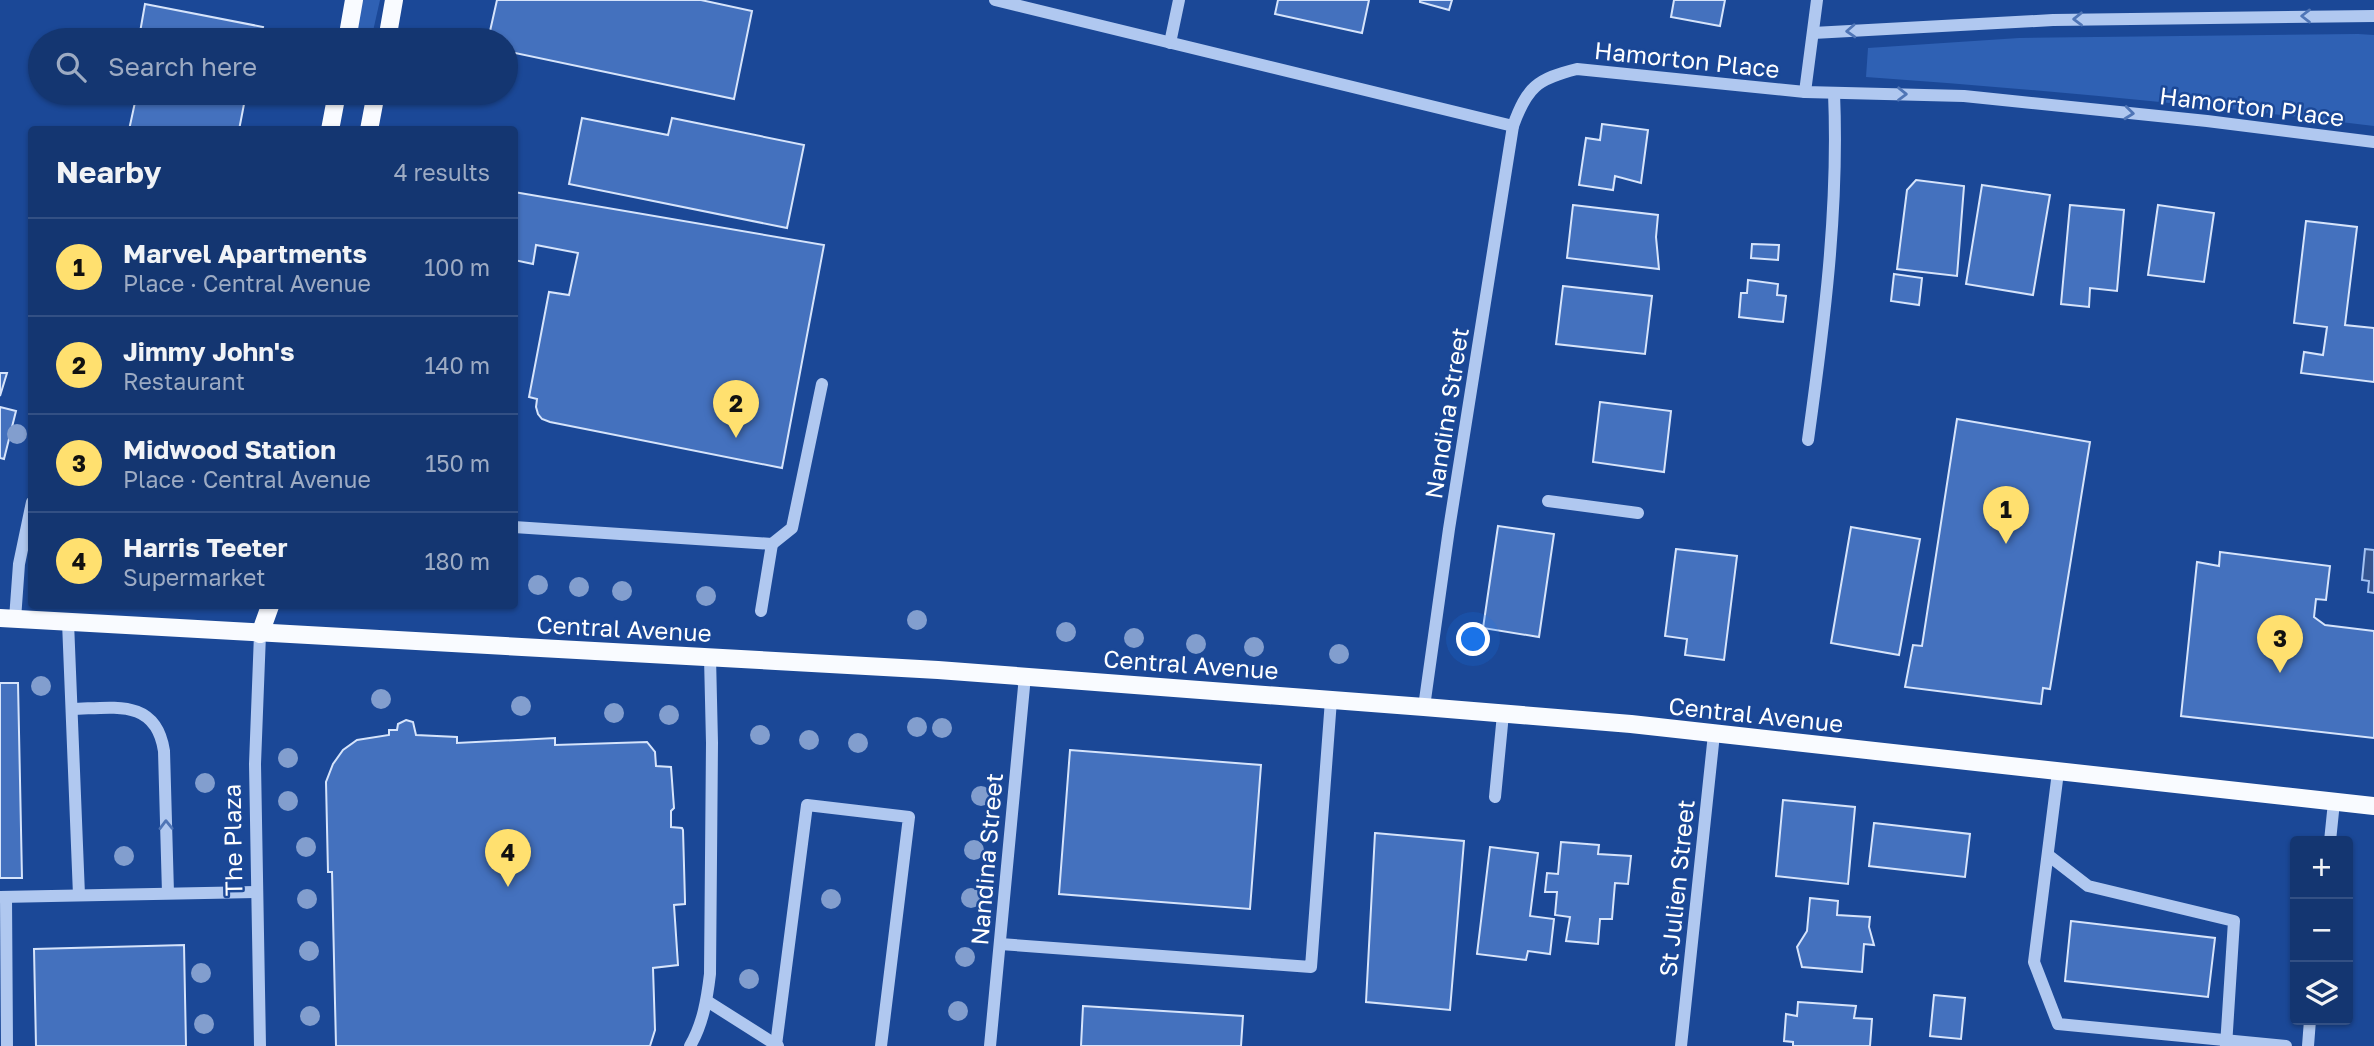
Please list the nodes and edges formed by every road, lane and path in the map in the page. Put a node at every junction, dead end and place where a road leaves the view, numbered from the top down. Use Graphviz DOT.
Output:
graph roads {
  1 [pos="355,0"];
  2 [pos="394,0"];
  3 [pos="995,0"];
  4 [pos="1179,0"];
  5 [pos="1817,0"];
  6 [pos="2374,16"];
  7 [pos="349,28"];
  8 [pos="389,28"];
  9 [pos="1813,33"];
  10 [pos="1170,43"];
  11 [pos="1805,92"];
  12 [pos="1834,93"];
  13 [pos="335,105"];
  14 [pos="374,105"];
  15 [pos="331,126"];
  16 [pos="370,126"];
  17 [pos="1513,126"];
  18 [pos="2374,142"];
  19 [pos="822,384"];
  20 [pos="1808,440"];
  21 [pos="1548,500"];
  22 [pos="1638,513"];
  23 [pos="28,521"];
  24 [pos="518,527"];
  25 [pos="772,544"];
  26 [pos="256,609"];
  27 [pos="269,609"];
  28 [pos="761,611"];
  29 [pos="7,619"];
  30 [pos="68,622"];
  31 [pos="260,634"];
  32 [pos="710,657"];
  33 [pos="1025,676"];
  34 [pos="1331,700"];
  35 [pos="1424,707"];
  36 [pos="72,709"];
  37 [pos="1503,714"];
  38 [pos="1714,734"];
  39 [pos="2058,772"];
  40 [pos="1495,797"];
  41 [pos="2334,802"];
  42 [pos="2374,806"];
  43 [pos="2331,836"];
  44 [pos="2048,855"];
  45 [pos="257,891"];
  46 [pos="168,893"];
  47 [pos="79,895"];
  48 [pos="3,897"];
  49 [pos="1000,944"];
  50 [pos="707,1001"];
  51 [pos="2310,1025"];
  52 [pos="2226,1043"];
  53 [pos="6,1046"];
  54 [pos="260,1046"];
  55 [pos="690,1046"];
  56 [pos="777,1046"];
  57 [pos="881,1046"];
  58 [pos="990,1046"];
  59 [pos="1681,1046"];
  60 [pos="2286,1046"];
  61 [pos="2308,1046"];
  1 -- 7 [label="main road"];
  2 -- 8 [label="main road"];
  3 -- 10 [label="street"];
  4 -- 10 [label="street"];
  5 -- 9 [label="street"];
  6 -- 9 [label="street, one-way"];
  9 -- 11 [label="street"];
  10 -- 17 [label="street"];
  11 -- 12 [label="street, Hamorton Place"];
  11 -- 17 [label="street, Hamorton Place"];
  12 -- 18 [label="street, Hamorton Place, one-way"];
  12 -- 20 [label="street"];
  13 -- 15 [label="main road"];
  14 -- 16 [label="main road"];
  17 -- 35 [label="street, Nandina Street"];
  19 -- 25 [label="street"];
  21 -- 22 [label="street"];
  23 -- 29 [label="street"];
  24 -- 25 [label="street"];
  25 -- 28 [label="street"];
  26 -- 31 [label="main road, The Plaza"];
  27 -- 31 [label="main road, The Plaza"];
  29 -- 30 [label="main road, Central Avenue"];
  30 -- 31 [label="main road, Central Avenue"];
  30 -- 36 [label="street"];
  31 -- 32 [label="main road, Central Avenue"];
  31 -- 45 [label="street, The Plaza"];
  32 -- 33 [label="main road, Central Avenue"];
  32 -- 50 [label="street"];
  33 -- 34 [label="main road, Central Avenue"];
  33 -- 49 [label="street, Nandina Street"];
  34 -- 35 [label="main road, Central Avenue"];
  34 -- 49 [label="street"];
  35 -- 37 [label="main road, Central Avenue"];
  46 -- 36 [label="street, one-way"];
  36 -- 47 [label="street"];
  37 -- 38 [label="main road, Central Avenue"];
  37 -- 40 [label="street"];
  38 -- 39 [label="main road, Central Avenue"];
  38 -- 59 [label="street, St Julien Street"];
  39 -- 41 [label="main road, Central Avenue"];
  39 -- 44 [label="street"];
  41 -- 42 [label="main road, Central Avenue"];
  41 -- 43 [label="street"];
  44 -- 52 [label="street"];
  44 -- 52 [label="street"];
  45 -- 46 [label="street"];
  45 -- 54 [label="street, The Plaza"];
  46 -- 47 [label="street"];
  47 -- 48 [label="street"];
  48 -- 53 [label="street"];
  49 -- 58 [label="street, Nandina Street"];
  50 -- 55 [label="street"];
  50 -- 56 [label="street"];
  51 -- 61 [label="street"];
  52 -- 60 [label="street"];
  56 -- 57 [label="street"];
}
